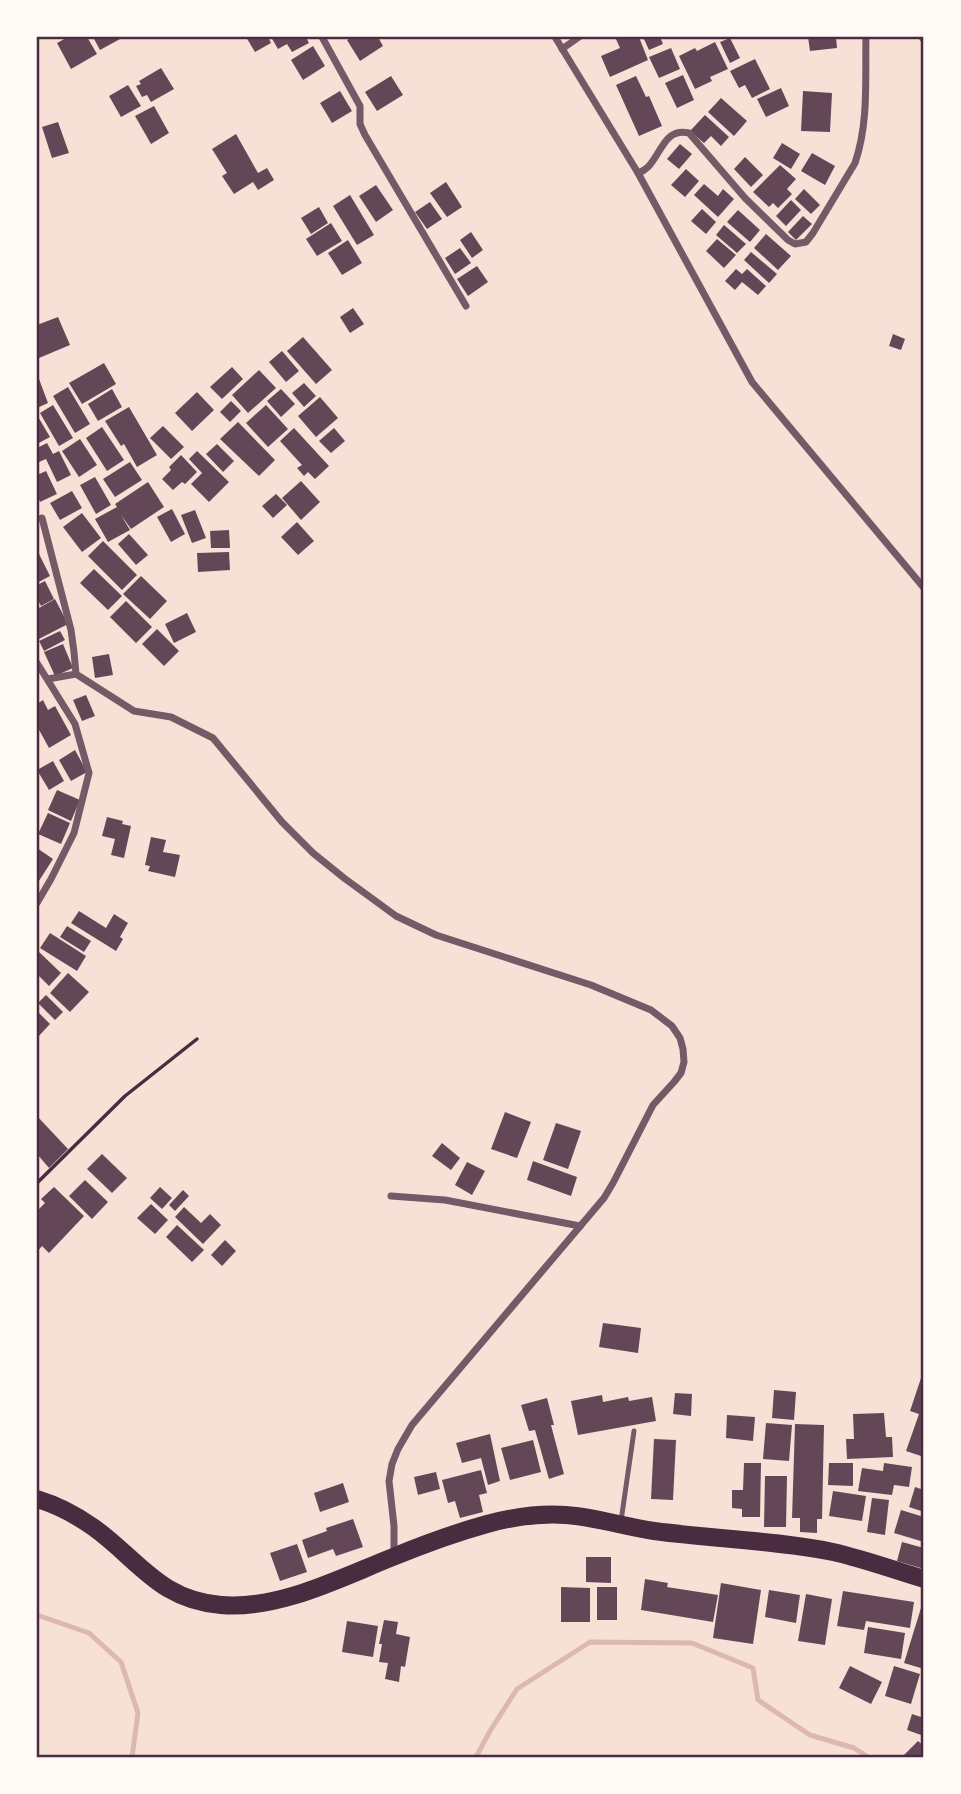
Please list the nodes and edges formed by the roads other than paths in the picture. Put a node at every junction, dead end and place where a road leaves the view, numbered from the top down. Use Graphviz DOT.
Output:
graph roads {
  1 [pos="321,37"];
  2 [pos="555,37"];
  3 [pos="579,37"];
  4 [pos="866,37"];
  5 [pos="562,49"];
  6 [pos="638,173"];
  7 [pos="466,306"];
  8 [pos="42,517"];
  9 [pos="924,588"];
  10 [pos="37,663"];
  11 [pos="76,674"];
  12 [pos="48,679"];
  13 [pos="37,903"];
  14 [pos="391,1196"];
  15 [pos="580,1226"];
  16 [pos="634,1431"];
  17 [pos="37,1499"];
  18 [pos="621,1524"];
  19 [pos="394,1556"];
  20 [pos="924,1578"];
  1 -- 7 [label="street"];
  2 -- 5 [label="street"];
  3 -- 5 [label="street"];
  4 -- 6 [label="street"];
  5 -- 6 [label="street"];
  6 -- 9 [label="street"];
  8 -- 11 [label="street"];
  10 -- 12 [label="street"];
  11 -- 12 [label="street"];
  11 -- 15 [label="street"];
  12 -- 13 [label="street"];
  14 -- 15 [label="street"];
  15 -- 19 [label="street"];
  16 -- 18 [label="lane"];
  17 -- 19 [label="highway"];
  18 -- 19 [label="highway"];
  18 -- 20 [label="highway"];
}
